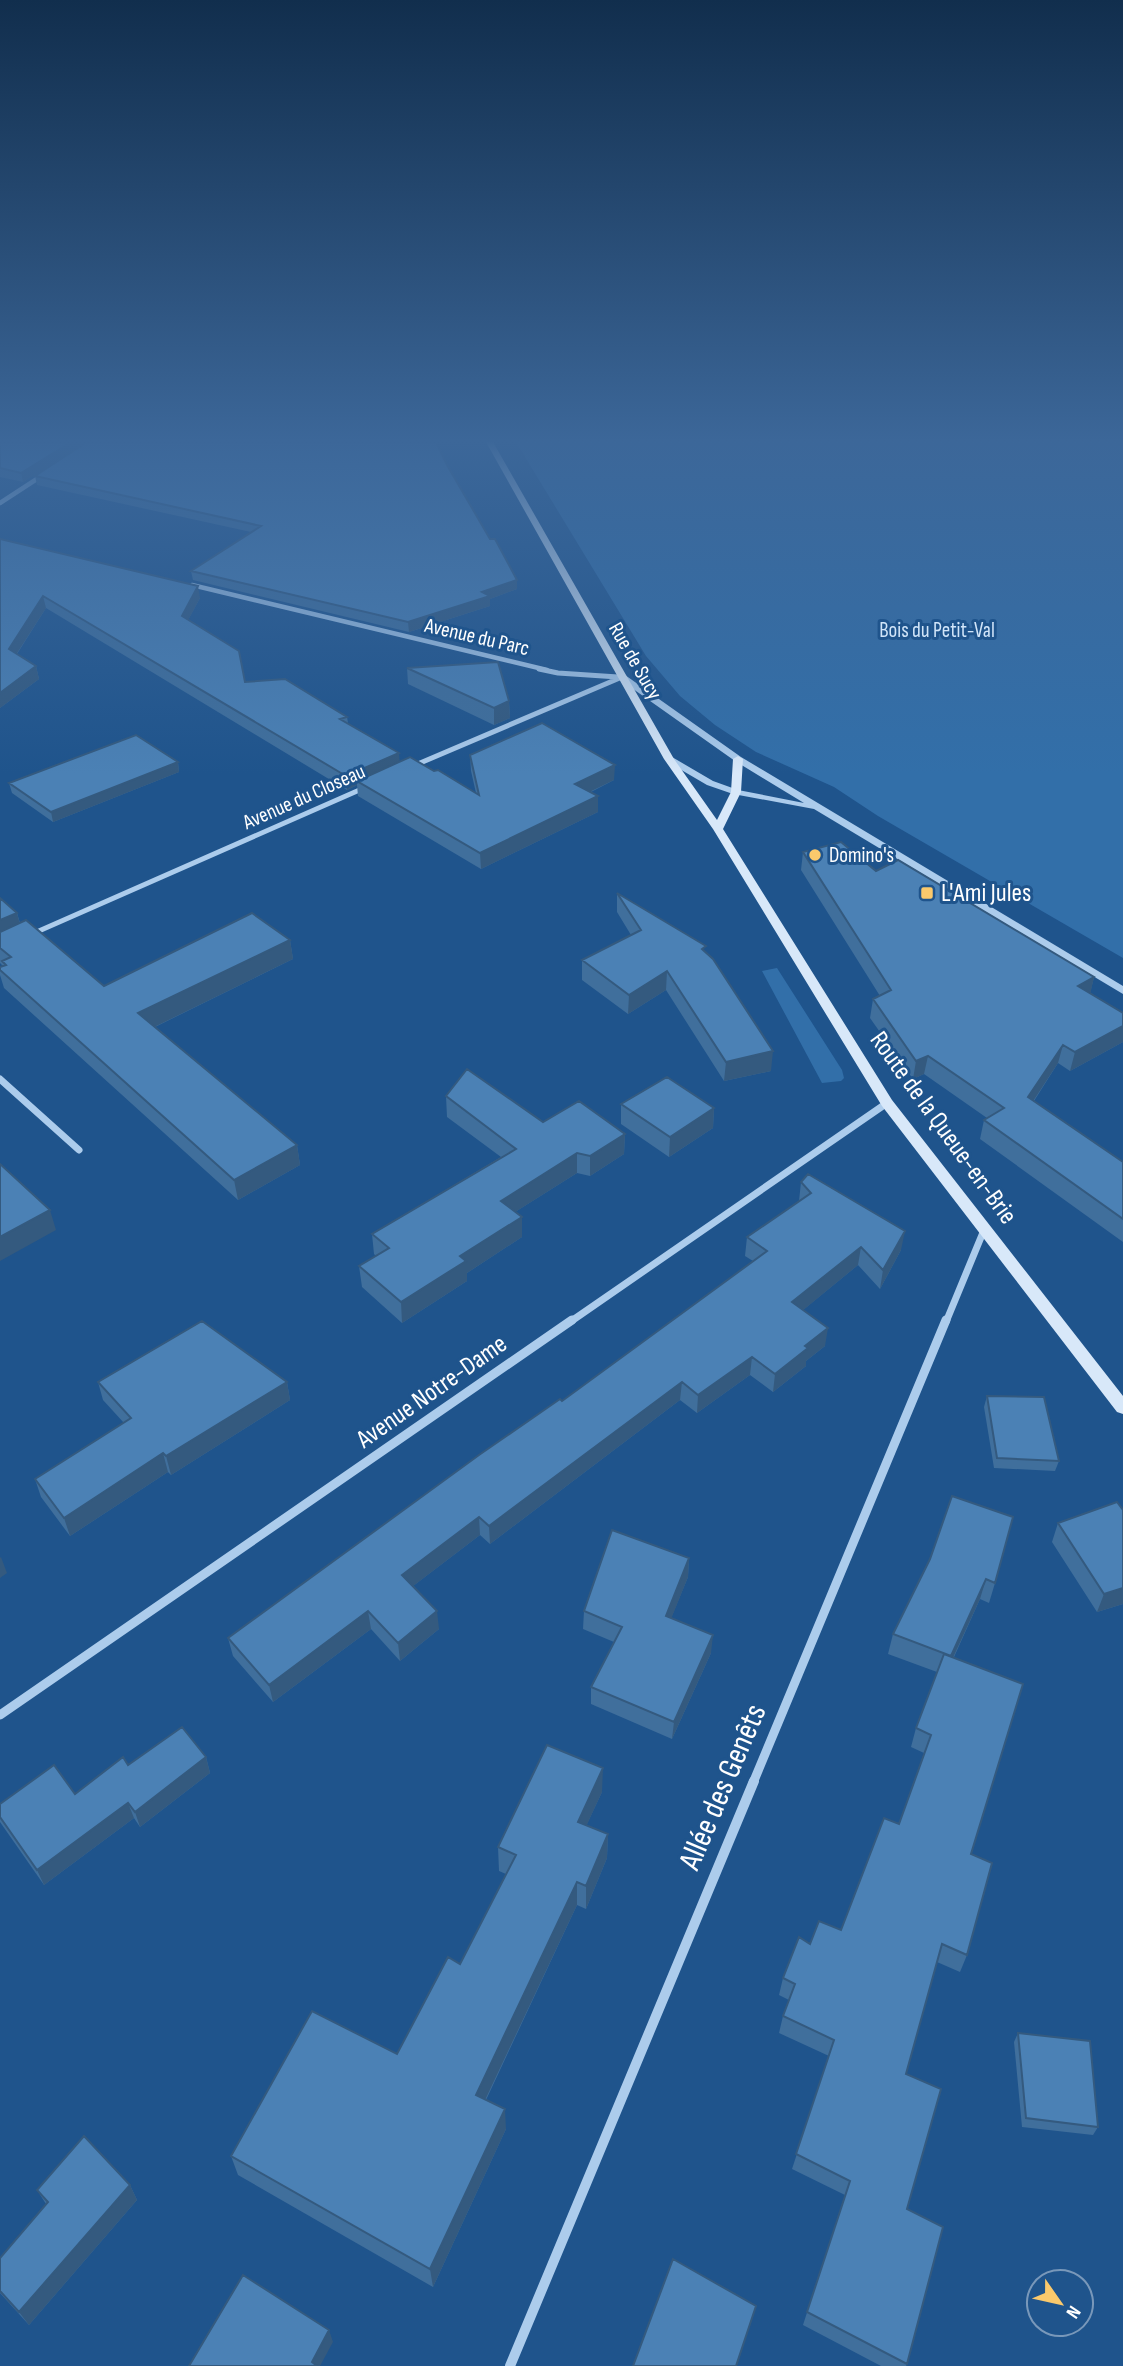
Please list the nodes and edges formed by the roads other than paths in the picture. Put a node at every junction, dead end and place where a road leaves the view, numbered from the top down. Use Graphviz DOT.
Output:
graph roads {
  1 [pos="551,552"];
  2 [pos="186,584"];
  3 [pos="622,677"];
  4 [pos="669,759"];
  5 [pos="738,759"];
  6 [pos="407,769"];
  7 [pos="368,786"];
  8 [pos="736,792"];
  9 [pos="821,809"];
  10 [pos="718,830"];
  11 [pos="25,937"];
  12 [pos="1123,990"];
  13 [pos="0,1079"];
  14 [pos="887,1103"];
  15 [pos="79,1150"];
  16 [pos="984,1229"];
  17 [pos="1123,1408"];
  18 [pos="0,1715"];
  19 [pos="510,2366"];
  1 -- 3 [label="main road, Rue de Sucy"];
  2 -- 3 [label="street, Avenue du Parc"];
  3 -- 4 [label="main road, Rue de Sucy"];
  3 -- 5 [label="street"];
  3 -- 6 [label="street"];
  4 -- 8 [label="street"];
  4 -- 10 [label="main road, Rue de Sucy"];
  5 -- 8 [label="main road"];
  5 -- 9 [label="street"];
  7 -- 11 [label="street, Avenue du Closeau"];
  8 -- 9 [label="street"];
  8 -- 10 [label="main road"];
  9 -- 12 [label="street"];
  10 -- 14 [label="main road, Route de la Queue-en-Brie"];
  13 -- 15 [label="street"];
  14 -- 16 [label="main road, Route de la Queue-en-Brie"];
  14 -- 18 [label="street, Avenue Notre-Dame"];
  16 -- 17 [label="main road, Route de la Queue-en-Brie"];
  16 -- 19 [label="street, Allée des Genêts"];
}
